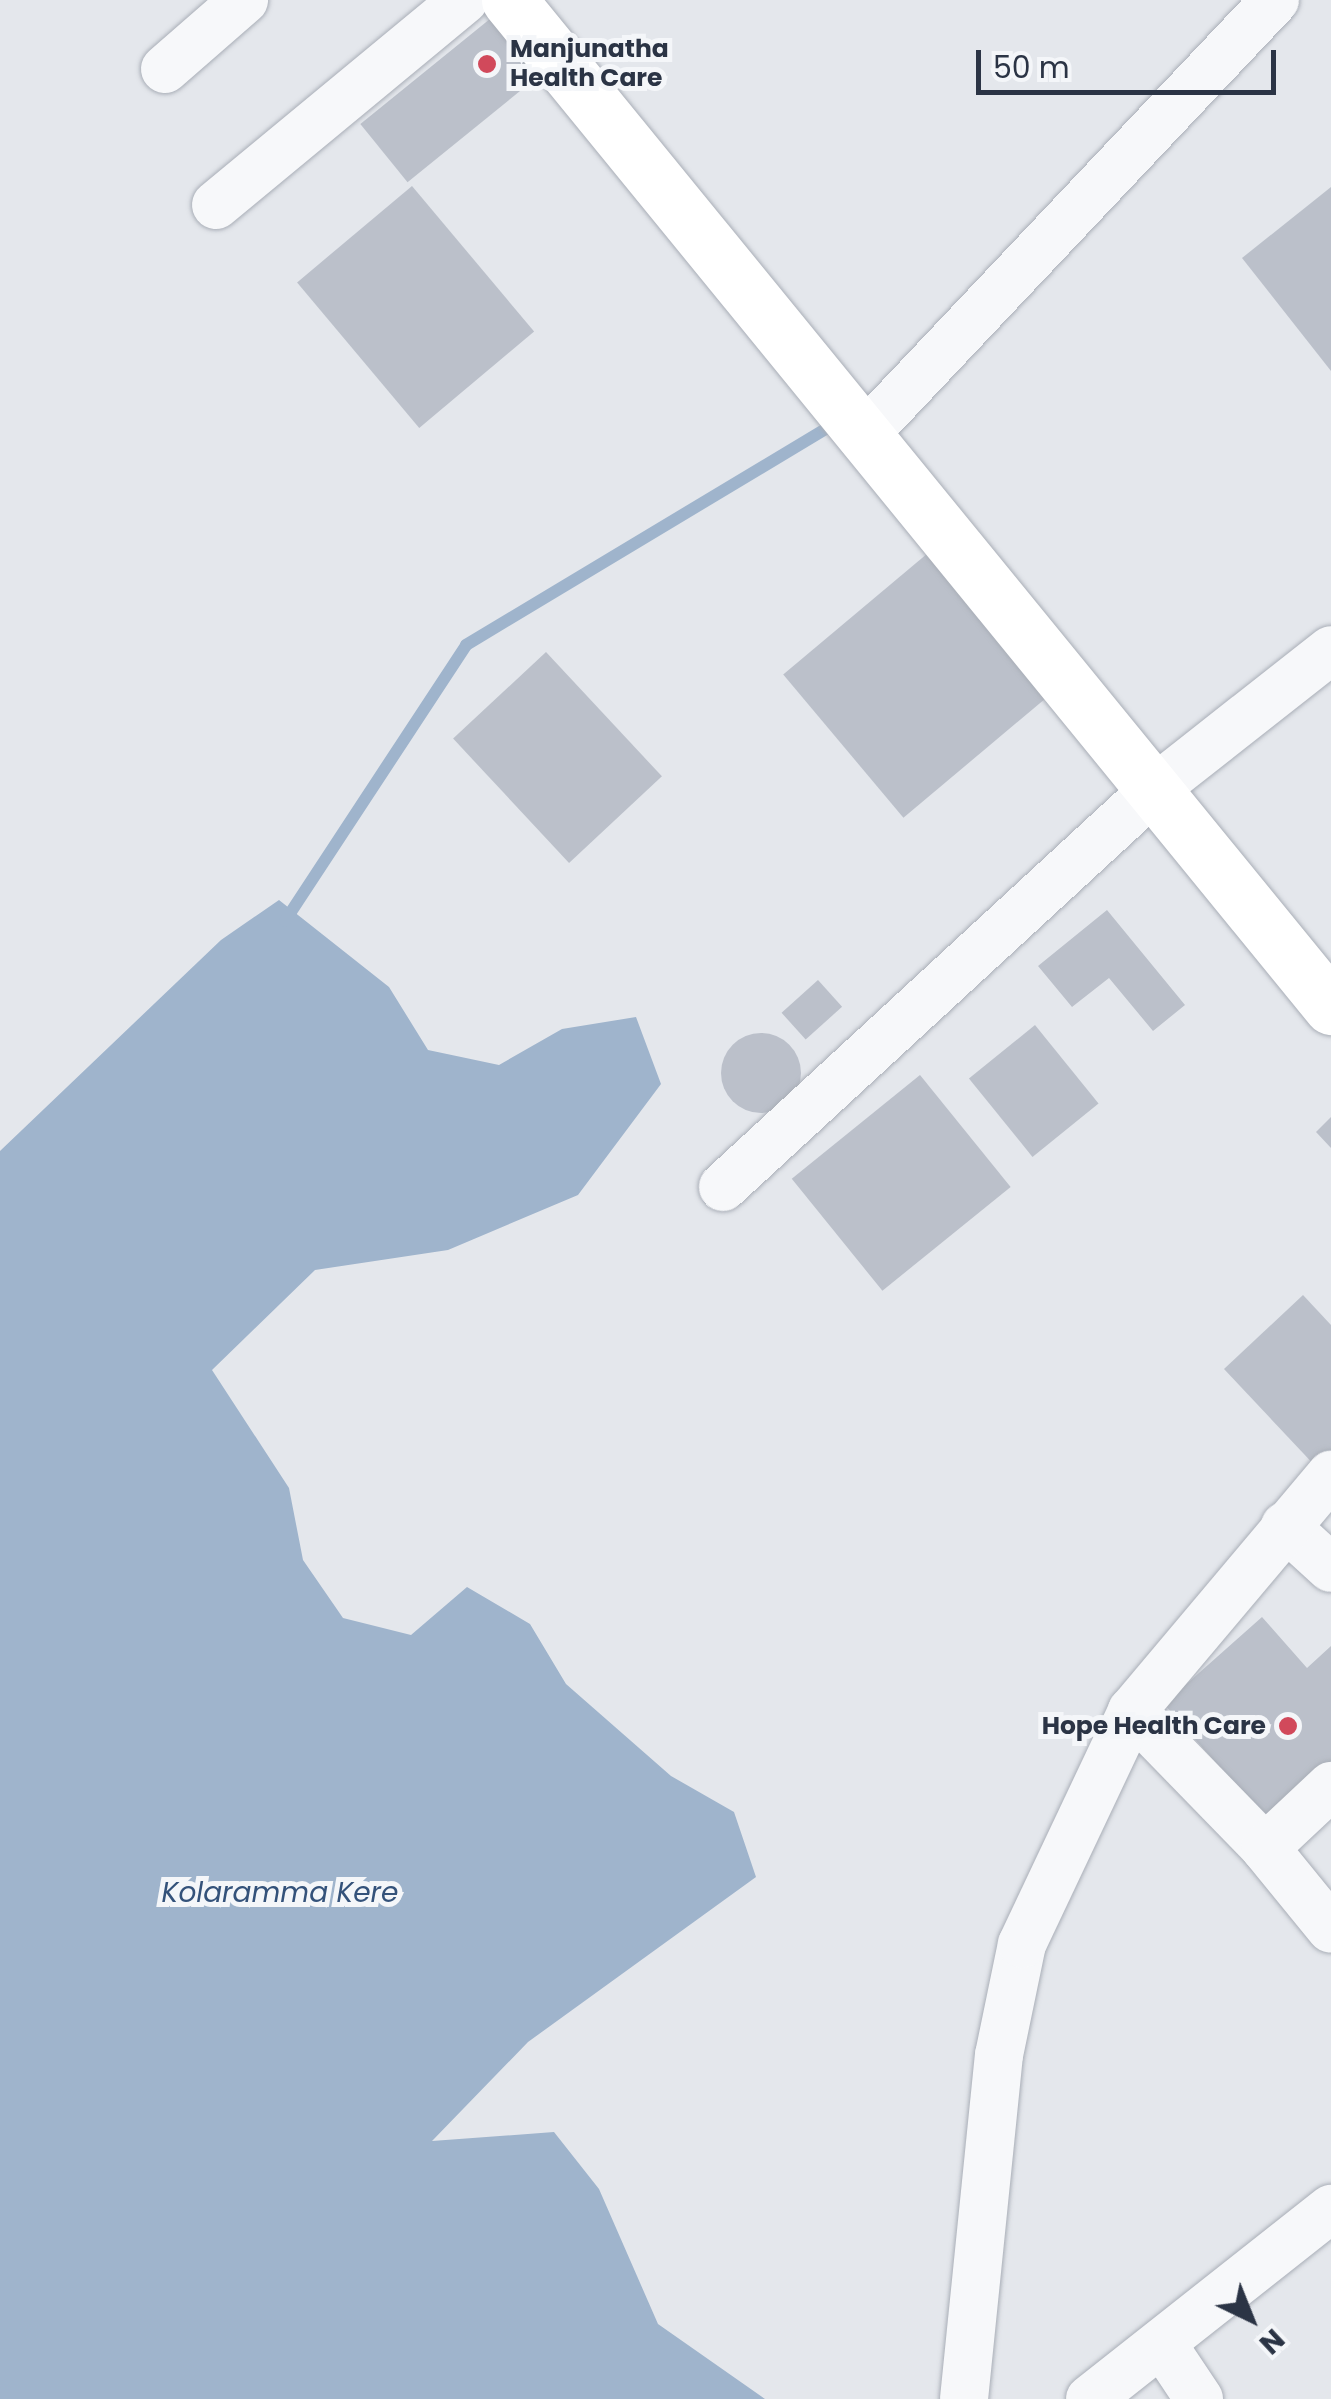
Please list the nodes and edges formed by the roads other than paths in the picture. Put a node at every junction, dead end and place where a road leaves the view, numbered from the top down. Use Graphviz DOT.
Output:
graph roads {
  1 [pos="244,0"];
  2 [pos="464,0"];
  3 [pos="509,0"];
  4 [pos="1275,0"];
  5 [pos="165,69"];
  6 [pos="216,204"];
  7 [pos="865,434"];
  8 [pos="1331,650"];
  9 [pos="1157,788"];
  10 [pos="1331,1007"];
  11 [pos="723,1187"];
  12 [pos="1331,1475"];
  13 [pos="1285,1526"];
  14 [pos="1331,1568"];
  15 [pos="1132,1712"];
  16 [pos="1331,1786"];
  17 [pos="1264,1848"];
  18 [pos="1331,1929"];
  19 [pos="1331,2209"];
  20 [pos="1163,2345"];
  21 [pos="964,2399"];
  22 [pos="1090,2399"];
  23 [pos="1199,2399"];
  1 -- 5 [label="street"];
  2 -- 6 [label="street"];
  3 -- 7 [label="main road"];
  4 -- 7 [label="street"];
  7 -- 9 [label="main road"];
  8 -- 9 [label="street"];
  9 -- 10 [label="main road"];
  9 -- 11 [label="street"];
  12 -- 13 [label="street"];
  13 -- 14 [label="street"];
  13 -- 15 [label="street"];
  15 -- 17 [label="street"];
  15 -- 21 [label="street"];
  16 -- 17 [label="street"];
  17 -- 18 [label="street"];
  19 -- 20 [label="street"];
  20 -- 22 [label="street"];
  20 -- 23 [label="street"];
}
